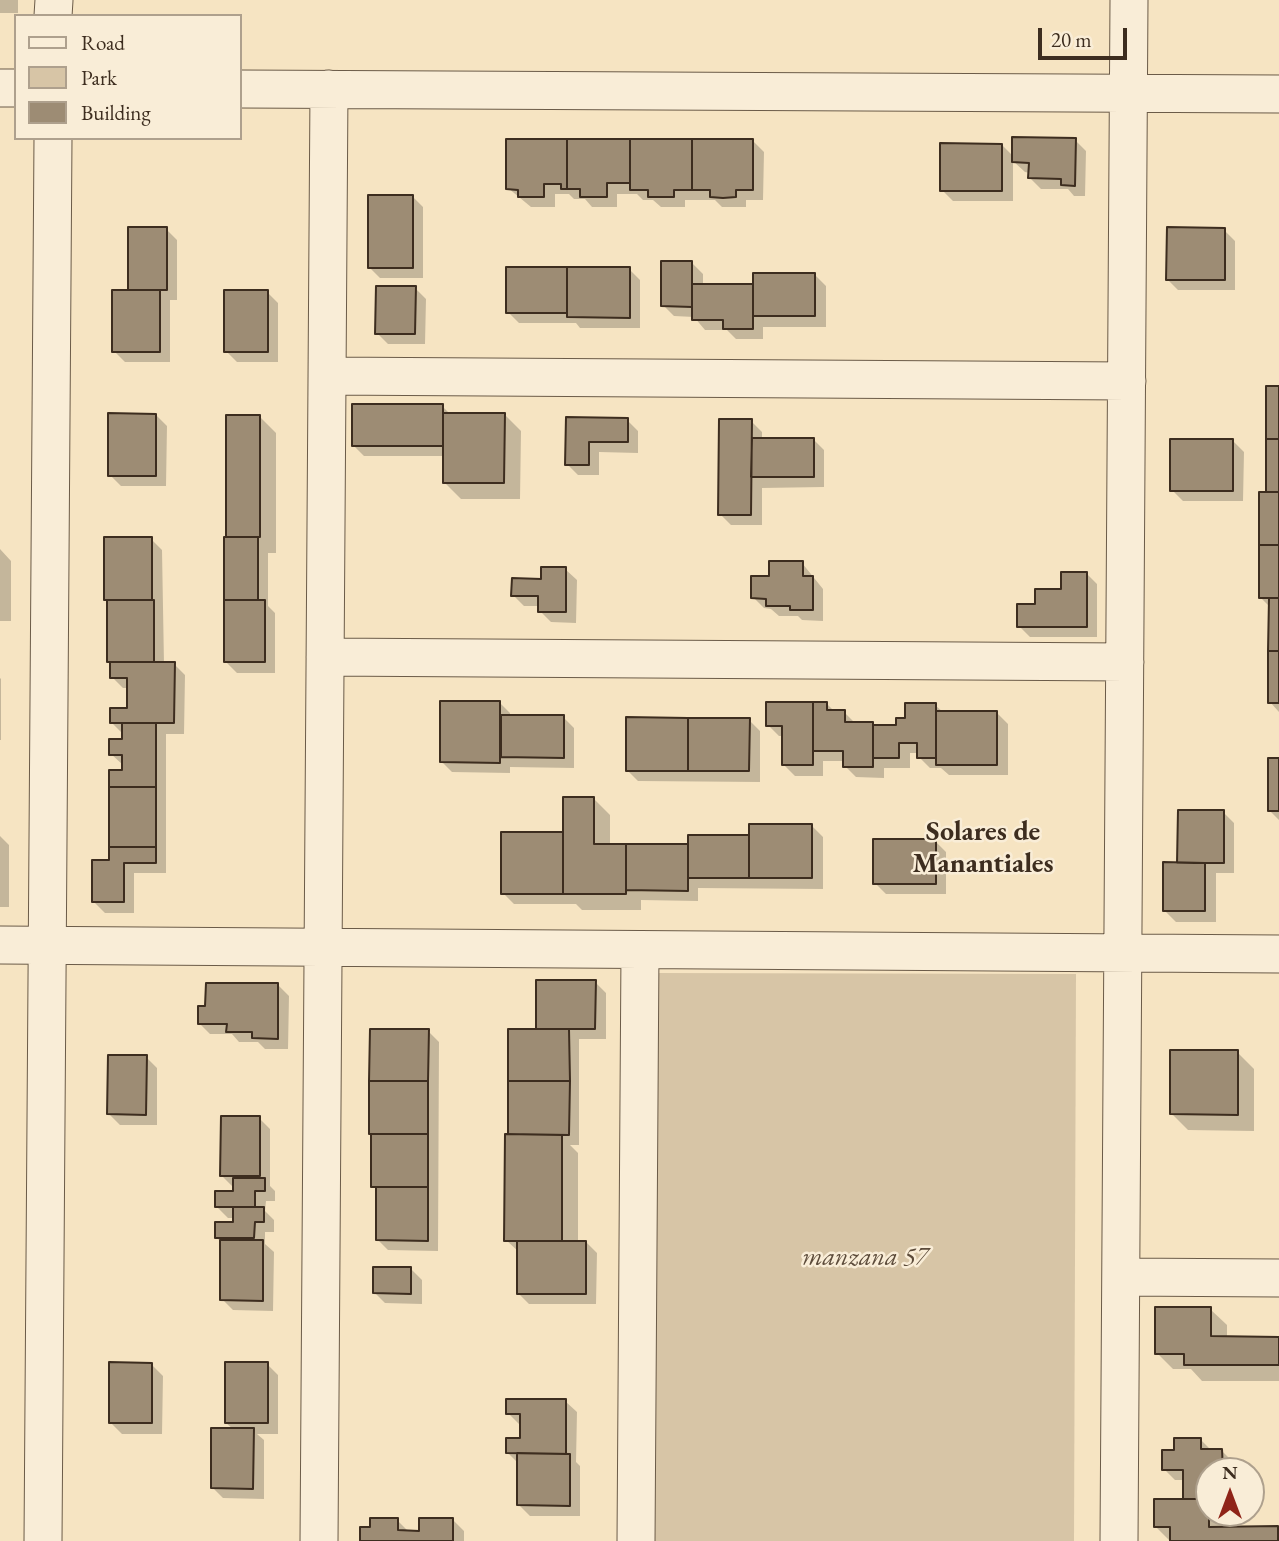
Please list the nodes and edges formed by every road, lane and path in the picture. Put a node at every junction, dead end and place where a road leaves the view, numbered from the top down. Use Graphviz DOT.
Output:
graph roads {
  1 [pos="1129,0"];
  2 [pos="242,89"];
  3 [pos="329,89"];
  4 [pos="1129,93"];
  5 [pos="1279,94"];
  6 [pos="53,140"];
  7 [pos="327,376"];
  8 [pos="1127,381"];
  9 [pos="325,657"];
  10 [pos="1125,662"];
  11 [pos="0,945"];
  12 [pos="47,946"];
  13 [pos="323,948"];
  14 [pos="640,950"];
  15 [pos="1123,953"];
  16 [pos="1279,954"];
  17 [pos="1121,1277"];
  18 [pos="1279,1278"];
  19 [pos="43,1541"];
  20 [pos="319,1541"];
  21 [pos="636,1541"];
  22 [pos="1119,1541"];
  1 -- 4 [label="street"];
  2 -- 3 [label="street"];
  3 -- 4 [label="street"];
  3 -- 7 [label="street"];
  4 -- 5 [label="street"];
  4 -- 8 [label="street"];
  6 -- 12 [label="street"];
  7 -- 8 [label="street"];
  7 -- 9 [label="street"];
  8 -- 10 [label="street"];
  9 -- 10 [label="street"];
  9 -- 13 [label="street"];
  10 -- 15 [label="street"];
  11 -- 12 [label="street"];
  12 -- 13 [label="street"];
  12 -- 19 [label="street"];
  13 -- 14 [label="street"];
  13 -- 20 [label="street"];
  14 -- 15 [label="street"];
  14 -- 21 [label="street"];
  15 -- 16 [label="street"];
  15 -- 17 [label="street"];
  17 -- 18 [label="street"];
  17 -- 22 [label="street"];
}
